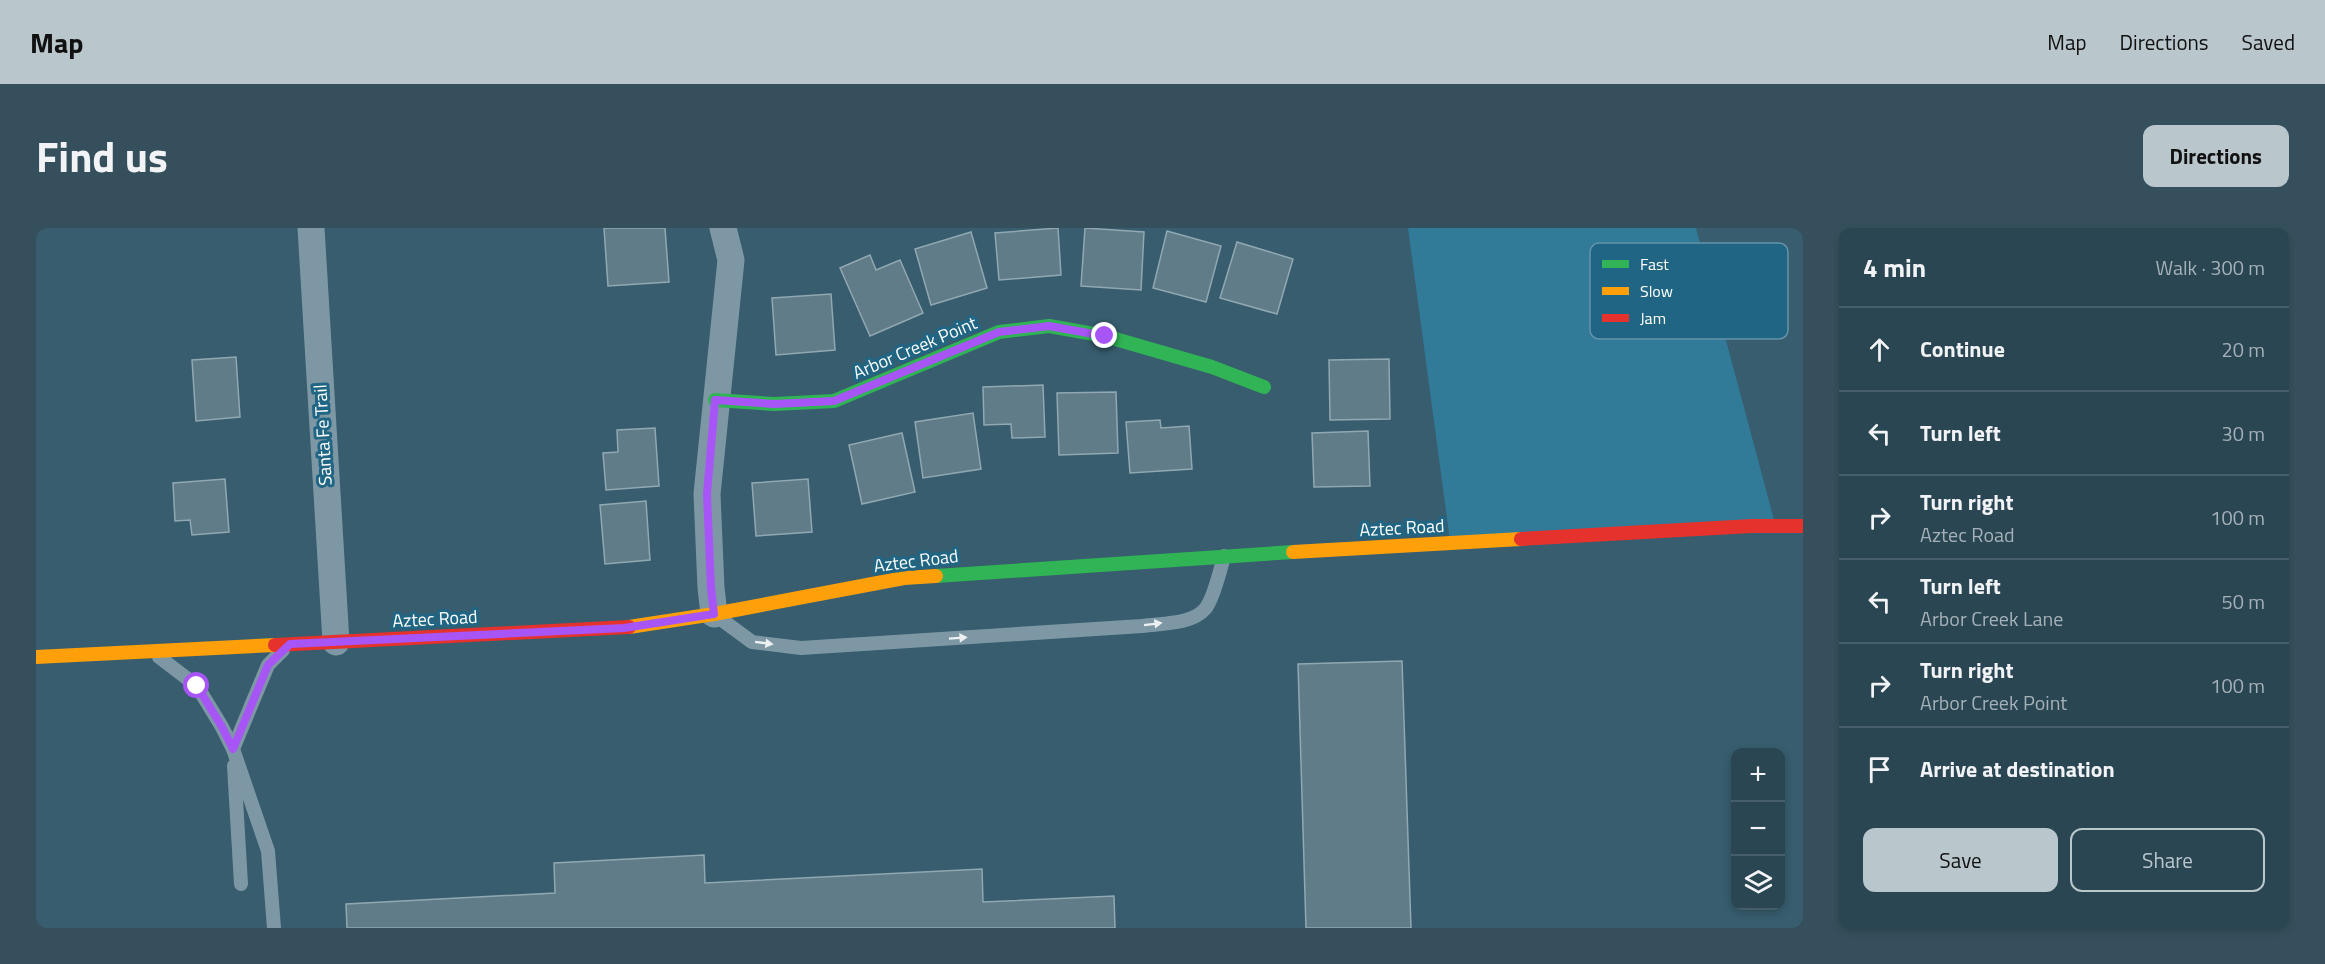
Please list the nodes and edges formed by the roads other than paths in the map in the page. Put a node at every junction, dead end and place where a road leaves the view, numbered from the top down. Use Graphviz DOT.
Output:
graph roads {
  1 [pos="311,228"];
  2 [pos="723,228"];
  3 [pos="1264,387"];
  4 [pos="715,400"];
  5 [pos="1803,526"];
  6 [pos="1224,556"];
  7 [pos="714,614"];
  8 [pos="336,642"];
  9 [pos="290,644"];
  10 [pos="152,652"];
  11 [pos="36,657"];
  12 [pos="233,749"];
  13 [pos="241,884"];
  14 [pos="274,928"];
  1 -- 8 [label="street, Santa Fe Trail"];
  2 -- 4 [label="street"];
  3 -- 4 [label="street, Arbor Creek Point"];
  4 -- 7 [label="street"];
  5 -- 6 [label="street, Aztec Road"];
  6 -- 7 [label="street, Aztec Road"];
  7 -- 6 [label="lane, one-way"];
  7 -- 8 [label="street, Aztec Road"];
  8 -- 9 [label="street, Aztec Road"];
  9 -- 10 [label="street, Aztec Road"];
  9 -- 12 [label="lane"];
  10 -- 11 [label="street, Aztec Road"];
  10 -- 12 [label="lane"];
  12 -- 13 [label="lane"];
  12 -- 14 [label="lane"];
}
